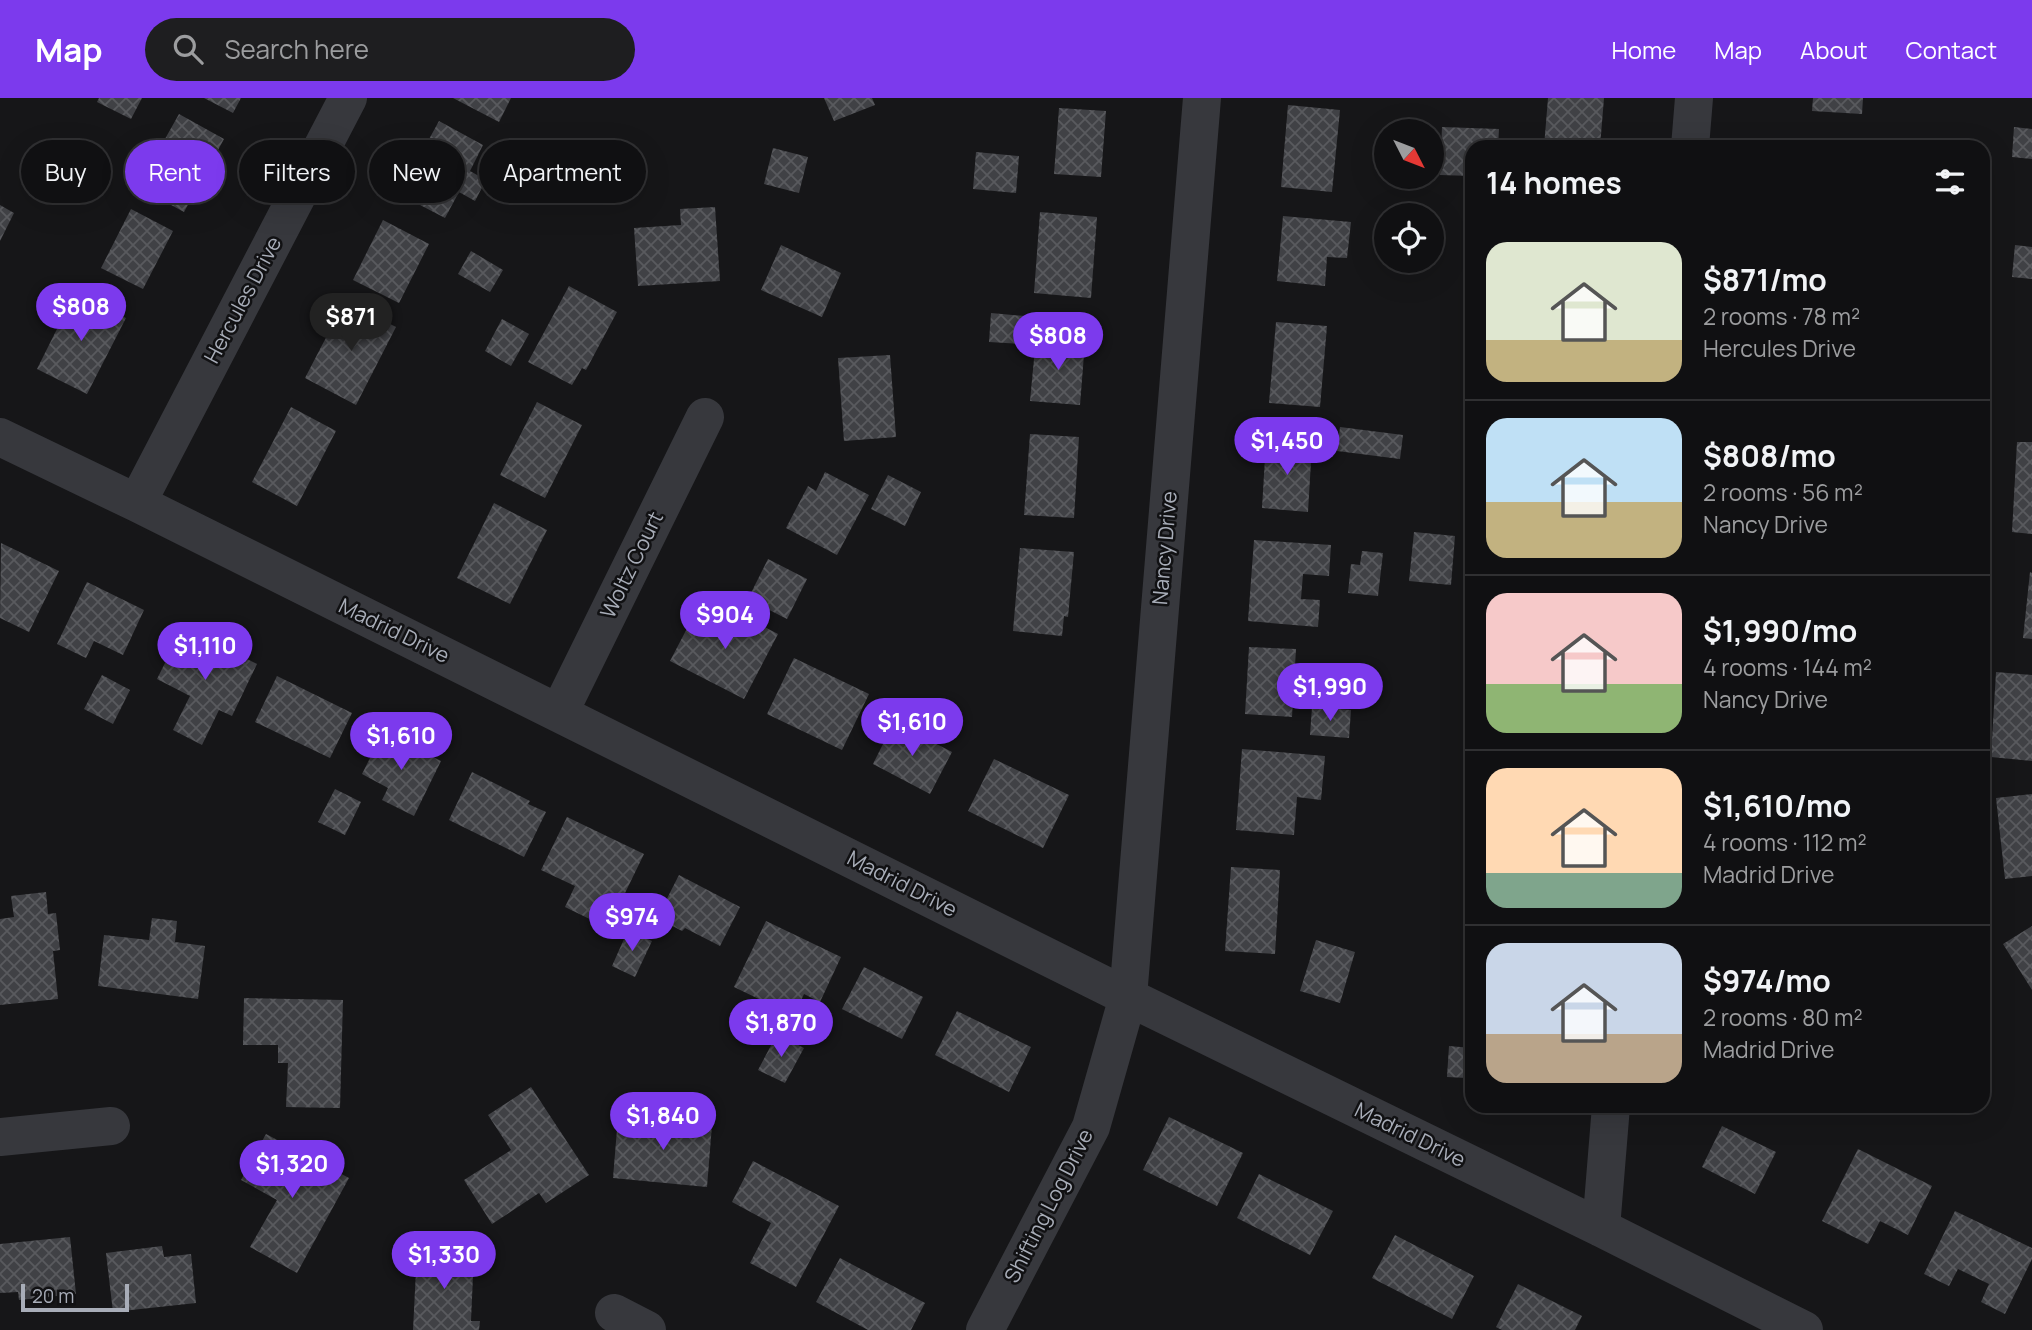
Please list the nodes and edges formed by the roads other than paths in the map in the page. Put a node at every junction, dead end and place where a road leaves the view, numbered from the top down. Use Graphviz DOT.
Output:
graph roads {
  1 [pos="348,98"];
  2 [pos="1202,98"];
  3 [pos="1694,98"];
  4 [pos="1691,140"];
  5 [pos="705,417"];
  6 [pos="0,437"];
  7 [pos="137,503"];
  8 [pos="559,713"];
  9 [pos="1128,997"];
  10 [pos="1610,1113"];
  11 [pos="111,1126"];
  12 [pos="0,1137"];
  13 [pos="1601,1228"];
  14 [pos="985,1330"];
  15 [pos="1804,1330"];
  1 -- 7 [label="street, Hercules Drive"];
  2 -- 9 [label="street, Nancy Drive"];
  3 -- 4 [label="street"];
  5 -- 8 [label="street, Woltz Court"];
  6 -- 7 [label="street, Madrid Drive"];
  7 -- 8 [label="street, Madrid Drive"];
  8 -- 9 [label="street, Madrid Drive"];
  9 -- 13 [label="street, Madrid Drive"];
  9 -- 14 [label="street, Shifting Log Drive"];
  10 -- 13 [label="street"];
  11 -- 12 [label="street"];
  13 -- 15 [label="street, Madrid Drive"];
}
